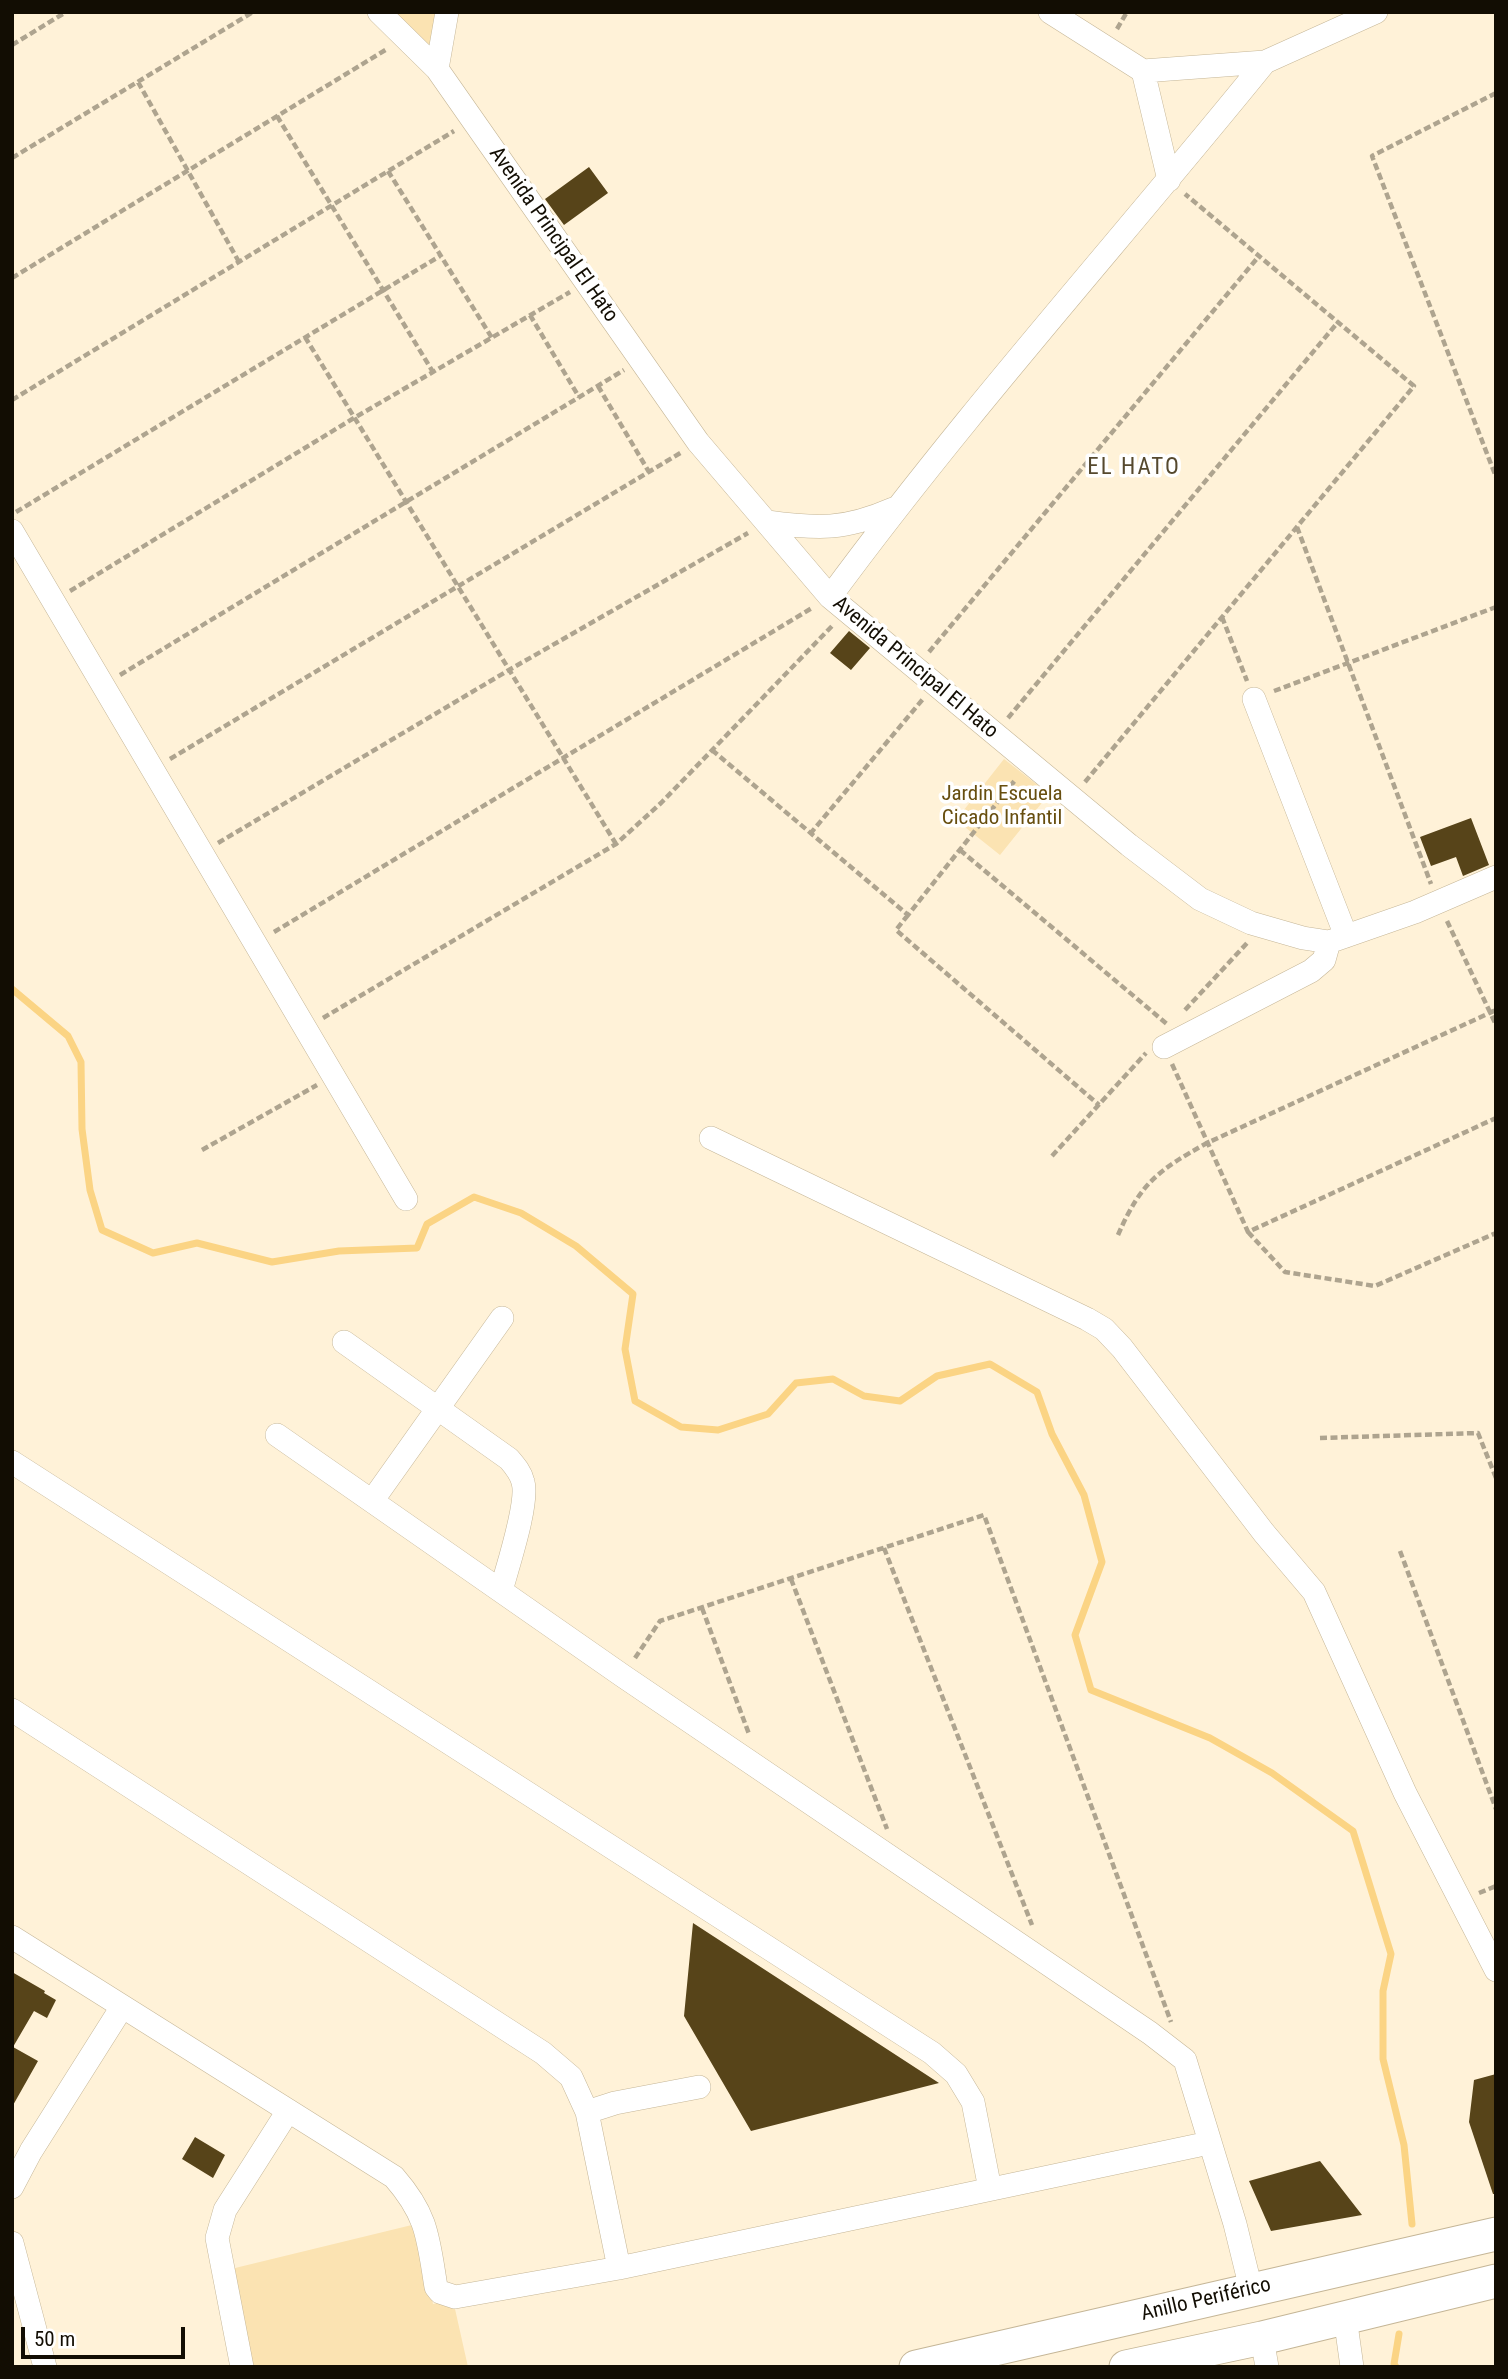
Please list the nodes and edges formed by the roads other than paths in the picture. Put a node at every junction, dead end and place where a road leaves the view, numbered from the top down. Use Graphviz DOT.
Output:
graph roads {
  1 [pos="379,12"];
  2 [pos="447,12"];
  3 [pos="1050,12"];
  4 [pos="1376,12"];
  5 [pos="1265,62"];
  6 [pos="437,69"];
  7 [pos="1143,71"];
  8 [pos="1169,180"];
  9 [pos="896,508"];
  10 [pos="767,522"];
  11 [pos="12,531"];
  12 [pos="838,604"];
  13 [pos="1254,698"];
  14 [pos="1496,877"];
  15 [pos="1338,939"];
  16 [pos="1167,1037"];
  17 [pos="711,1138"];
  18 [pos="405,1199"];
  19 [pos="502,1318"];
  20 [pos="344,1342"];
  21 [pos="438,1409"];
  22 [pos="277,1434"];
  23 [pos="12,1462"];
  24 [pos="372,1501"];
  25 [pos="501,1591"];
  26 [pos="12,1710"];
  27 [pos="12,1937"];
  28 [pos="1496,1970"];
  29 [pos="122,2007"];
  30 [pos="699,2087"];
  31 [pos="288,2111"];
  32 [pos="587,2112"];
  33 [pos="1209,2143"];
  34 [pos="12,2187"];
  35 [pos="990,2189"];
  36 [pos="1496,2234"];
  37 [pos="12,2243"];
  38 [pos="619,2267"];
  39 [pos="1496,2281"];
  40 [pos="1251,2289"];
  41 [pos="1345,2317"];
  42 [pos="1264,2352"];
  43 [pos="1188,2360"];
  44 [pos="44,2367"];
  45 [pos="242,2367"];
  46 [pos="916,2367"];
  47 [pos="1126,2367"];
  48 [pos="1352,2367"];
  1 -- 6 [label="street, Avenida Principal El Hato"];
  2 -- 6 [label="street"];
  3 -- 7 [label="street"];
  4 -- 5 [label="street"];
  5 -- 7 [label="street"];
  5 -- 8 [label="street"];
  6 -- 10 [label="street, Avenida Principal El Hato"];
  7 -- 8 [label="street"];
  8 -- 9 [label="street"];
  9 -- 10 [label="street"];
  9 -- 12 [label="street"];
  10 -- 12 [label="street, Avenida Principal El Hato"];
  11 -- 18 [label="street"];
  12 -- 15 [label="street, Avenida Principal El Hato"];
  13 -- 15 [label="street"];
  14 -- 15 [label="street"];
  15 -- 16 [label="street"];
  17 -- 28 [label="street"];
  19 -- 21 [label="street"];
  20 -- 21 [label="street"];
  21 -- 24 [label="street"];
  21 -- 25 [label="street"];
  22 -- 24 [label="street"];
  23 -- 35 [label="street"];
  24 -- 25 [label="street"];
  25 -- 33 [label="street"];
  26 -- 32 [label="street"];
  27 -- 29 [label="street"];
  29 -- 31 [label="street"];
  29 -- 34 [label="street"];
  30 -- 32 [label="street"];
  31 -- 38 [label="street"];
  31 -- 45 [label="street"];
  32 -- 38 [label="street"];
  33 -- 35 [label="street"];
  33 -- 40 [label="street"];
  35 -- 38 [label="street"];
  36 -- 40 [label="highway, Anillo Periférico"];
  37 -- 44 [label="street"];
  39 -- 41 [label="highway"];
  40 -- 46 [label="highway, Anillo Periférico"];
  41 -- 42 [label="highway"];
  41 -- 48 [label="street"];
  42 -- 43 [label="highway"];
  43 -- 47 [label="highway"];
}
